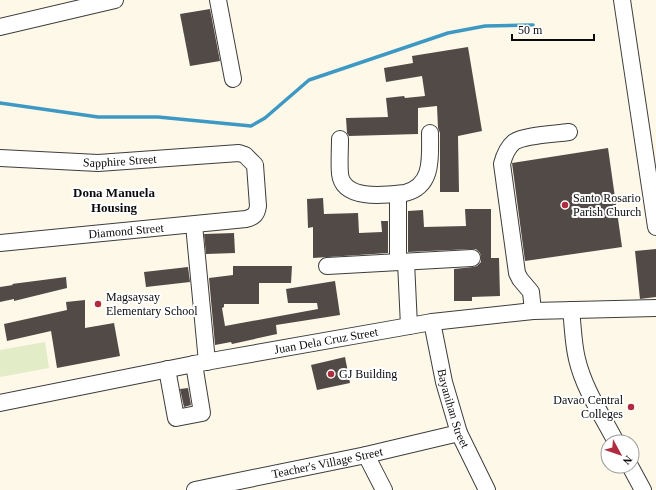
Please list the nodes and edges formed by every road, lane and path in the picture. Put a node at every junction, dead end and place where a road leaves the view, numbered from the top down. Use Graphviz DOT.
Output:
graph roads {
  1 [pos="116,0"];
  2 [pos="218,0"];
  3 [pos="622,0"];
  4 [pos="0,27"];
  5 [pos="233,78"];
  6 [pos="569,132"];
  7 [pos="430,133"];
  8 [pos="340,139"];
  9 [pos="0,158"];
  10 [pos="398,194"];
  11 [pos="252,217"];
  12 [pos="194,225"];
  13 [pos="656,227"];
  14 [pos="0,243"];
  15 [pos="472,258"];
  16 [pos="402,262"];
  17 [pos="327,266"];
  18 [pos="656,308"];
  19 [pos="571,310"];
  20 [pos="533,311"];
  21 [pos="432,322"];
  22 [pos="408,326"];
  23 [pos="200,363"];
  24 [pos="167,370"];
  25 [pos="0,403"];
  26 [pos="459,433"];
  27 [pos="612,434"];
  28 [pos="366,455"];
  29 [pos="634,474"];
  30 [pos="195,490"];
  31 [pos="384,490"];
  32 [pos="487,490"];
  33 [pos="643,490"];
  1 -- 4 [label="street"];
  2 -- 5 [label="street"];
  3 -- 13 [label="street"];
  6 -- 20 [label="street"];
  7 -- 10 [label="street"];
  8 -- 10 [label="street"];
  9 -- 11 [label="street, Sapphire Street"];
  10 -- 16 [label="street"];
  11 -- 12 [label="street, Diamond Street"];
  12 -- 14 [label="street, Diamond Street"];
  12 -- 23 [label="street"];
  15 -- 16 [label="street"];
  16 -- 17 [label="street"];
  16 -- 22 [label="street"];
  18 -- 19 [label="street, Juan Dela Cruz Street"];
  19 -- 20 [label="street, Juan Dela Cruz Street"];
  19 -- 27 [label="street"];
  20 -- 21 [label="street, Juan Dela Cruz Street"];
  21 -- 22 [label="street, Juan Dela Cruz Street"];
  21 -- 26 [label="street, Bayanihan Street"];
  22 -- 23 [label="street, Juan Dela Cruz Street"];
  23 -- 24 [label="street, Juan Dela Cruz Street"];
  23 -- 24 [label="street"];
  24 -- 25 [label="street, Juan Dela Cruz Street"];
  26 -- 28 [label="street, Teacher's Village Street"];
  26 -- 32 [label="street, Bayanihan Street"];
  28 -- 30 [label="street, Teacher's Village Street"];
  28 -- 31 [label="street"];
  29 -- 33 [label="street"];
}
